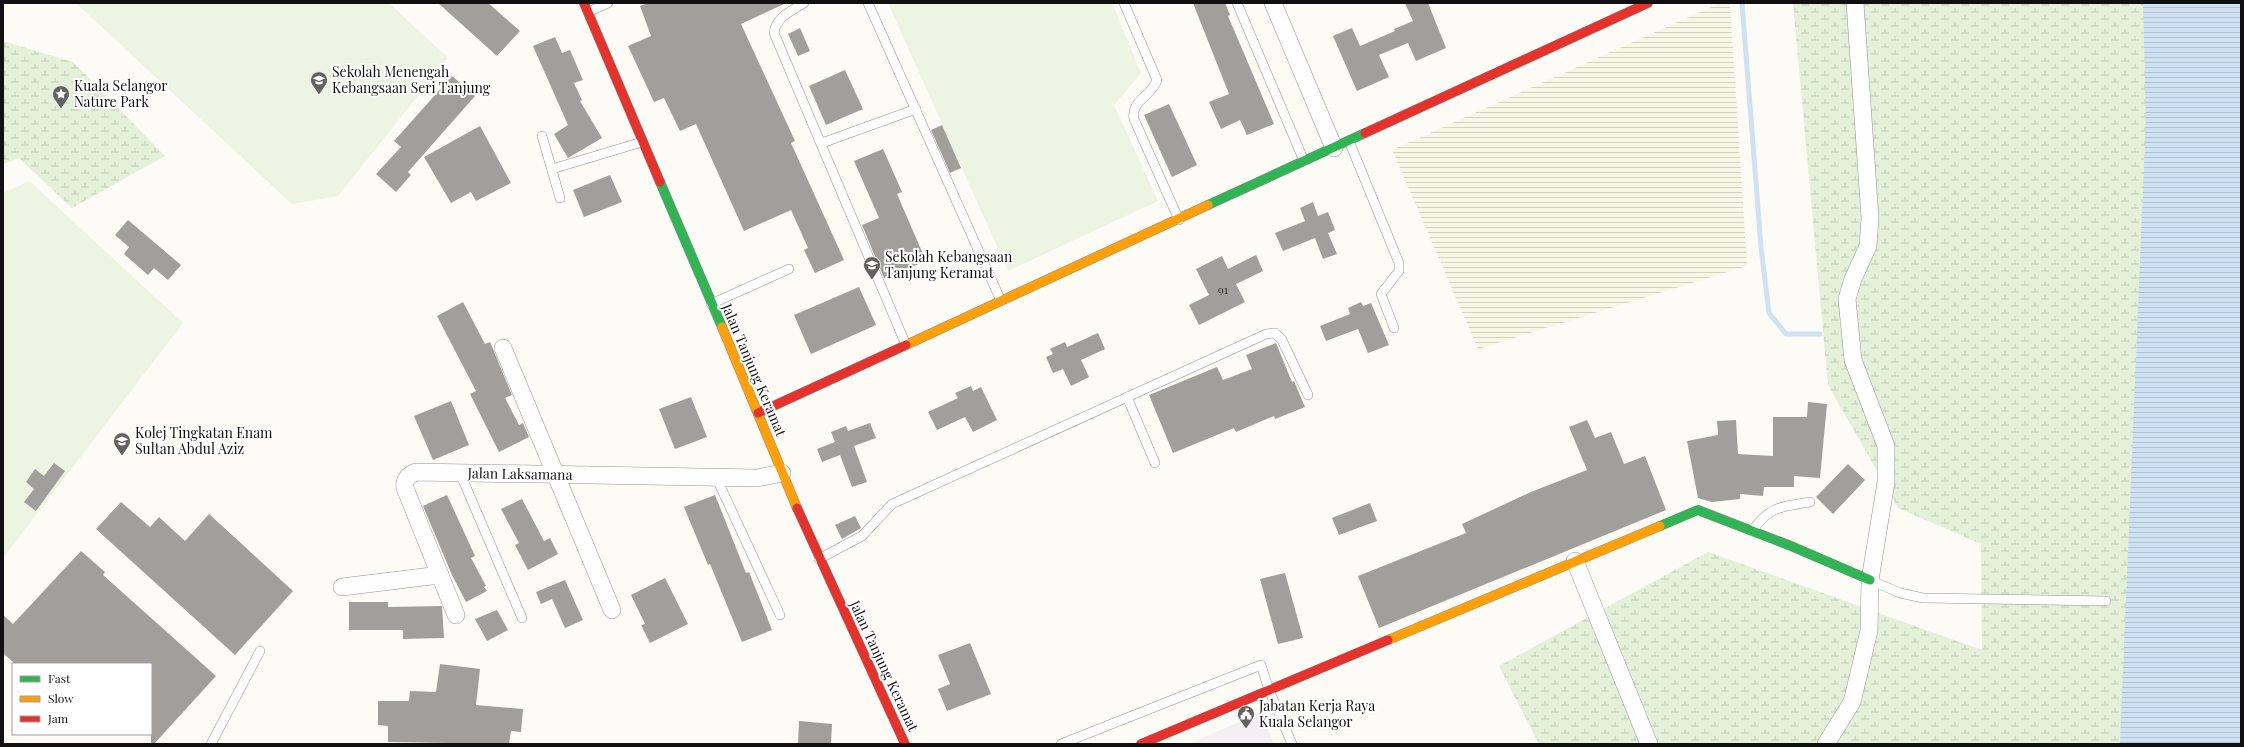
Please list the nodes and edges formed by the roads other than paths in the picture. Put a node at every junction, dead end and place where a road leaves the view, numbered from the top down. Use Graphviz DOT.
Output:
graph roads {
  1 [pos="584,3"];
  2 [pos="608,3"];
  3 [pos="804,3"];
  4 [pos="868,3"];
  5 [pos="1124,3"];
  6 [pos="1238,3"];
  7 [pos="1273,3"];
  8 [pos="1648,3"];
  9 [pos="1855,3"];
  10 [pos="588,12"];
  11 [pos="916,109"];
  12 [pos="542,136"];
  13 [pos="1349,141"];
  14 [pos="642,142"];
  15 [pos="822,143"];
  16 [pos="1334,148"];
  17 [pos="1304,161"];
  18 [pos="552,169"];
  19 [pos="560,198"];
  20 [pos="1179,220"];
  21 [pos="789,270"];
  22 [pos="1001,301"];
  23 [pos="711,304"];
  24 [pos="1394,328"];
  25 [pos="906,345"];
  26 [pos="503,348"];
  27 [pos="1308,395"];
  28 [pos="1127,397"];
  29 [pos="758,413"];
  30 [pos="1155,463"];
  31 [pos="460,473"];
  32 [pos="782,473"];
  33 [pos="557,475"];
  34 [pos="716,477"];
  35 [pos="1810,502"];
  36 [pos="1752,531"];
  37 [pos="819,559"];
  38 [pos="1575,561"];
  39 [pos="440,575"];
  40 [pos="1870,580"];
  41 [pos="342,587"];
  42 [pos="2106,600"];
  43 [pos="612,610"];
  44 [pos="780,615"];
  45 [pos="456,616"];
  46 [pos="522,618"];
  47 [pos="260,651"];
  48 [pos="1269,690"];
  49 [pos="211,744"];
  50 [pos="905,744"];
  51 [pos="1061,744"];
  52 [pos="1141,744"];
  53 [pos="1292,744"];
  54 [pos="1649,744"];
  55 [pos="1826,744"];
  1 -- 10 [label="street, Jalan Tanjung Keramat"];
  2 -- 10 [label="lane"];
  3 -- 15 [label="lane"];
  4 -- 11 [label="lane"];
  5 -- 20 [label="lane"];
  6 -- 17 [label="lane"];
  7 -- 16 [label="street"];
  8 -- 13 [label="street"];
  9 -- 40 [label="street"];
  10 -- 14 [label="street, Jalan Tanjung Keramat"];
  11 -- 15 [label="lane"];
  11 -- 22 [label="lane"];
  12 -- 18 [label="lane"];
  13 -- 16 [label="street"];
  13 -- 24 [label="lane"];
  14 -- 18 [label="lane"];
  14 -- 23 [label="street, Jalan Tanjung Keramat"];
  15 -- 25 [label="lane"];
  16 -- 17 [label="street"];
  17 -- 20 [label="street"];
  18 -- 19 [label="lane"];
  20 -- 22 [label="street"];
  21 -- 23 [label="lane"];
  22 -- 25 [label="street"];
  23 -- 29 [label="street, Jalan Tanjung Keramat"];
  25 -- 29 [label="street"];
  26 -- 33 [label="street"];
  27 -- 28 [label="lane"];
  28 -- 30 [label="lane"];
  28 -- 37 [label="lane"];
  29 -- 32 [label="street, Jalan Tanjung Keramat"];
  31 -- 33 [label="street, Jalan Laksamana"];
  31 -- 39 [label="street, Jalan Laksamana"];
  31 -- 46 [label="lane"];
  32 -- 34 [label="street, Jalan Laksamana"];
  32 -- 37 [label="street, Jalan Tanjung Keramat"];
  33 -- 34 [label="street, Jalan Laksamana"];
  33 -- 43 [label="street"];
  34 -- 44 [label="lane"];
  35 -- 36 [label="lane"];
  36 -- 38 [label="street"];
  36 -- 40 [label="street"];
  37 -- 50 [label="street, Jalan Tanjung Keramat"];
  38 -- 48 [label="street"];
  38 -- 54 [label="street"];
  39 -- 41 [label="street"];
  39 -- 45 [label="street, Jalan Laksamana"];
  40 -- 42 [label="lane"];
  40 -- 55 [label="street"];
  47 -- 49 [label="lane"];
  48 -- 51 [label="lane"];
  48 -- 52 [label="street"];
  48 -- 53 [label="lane"];
}
